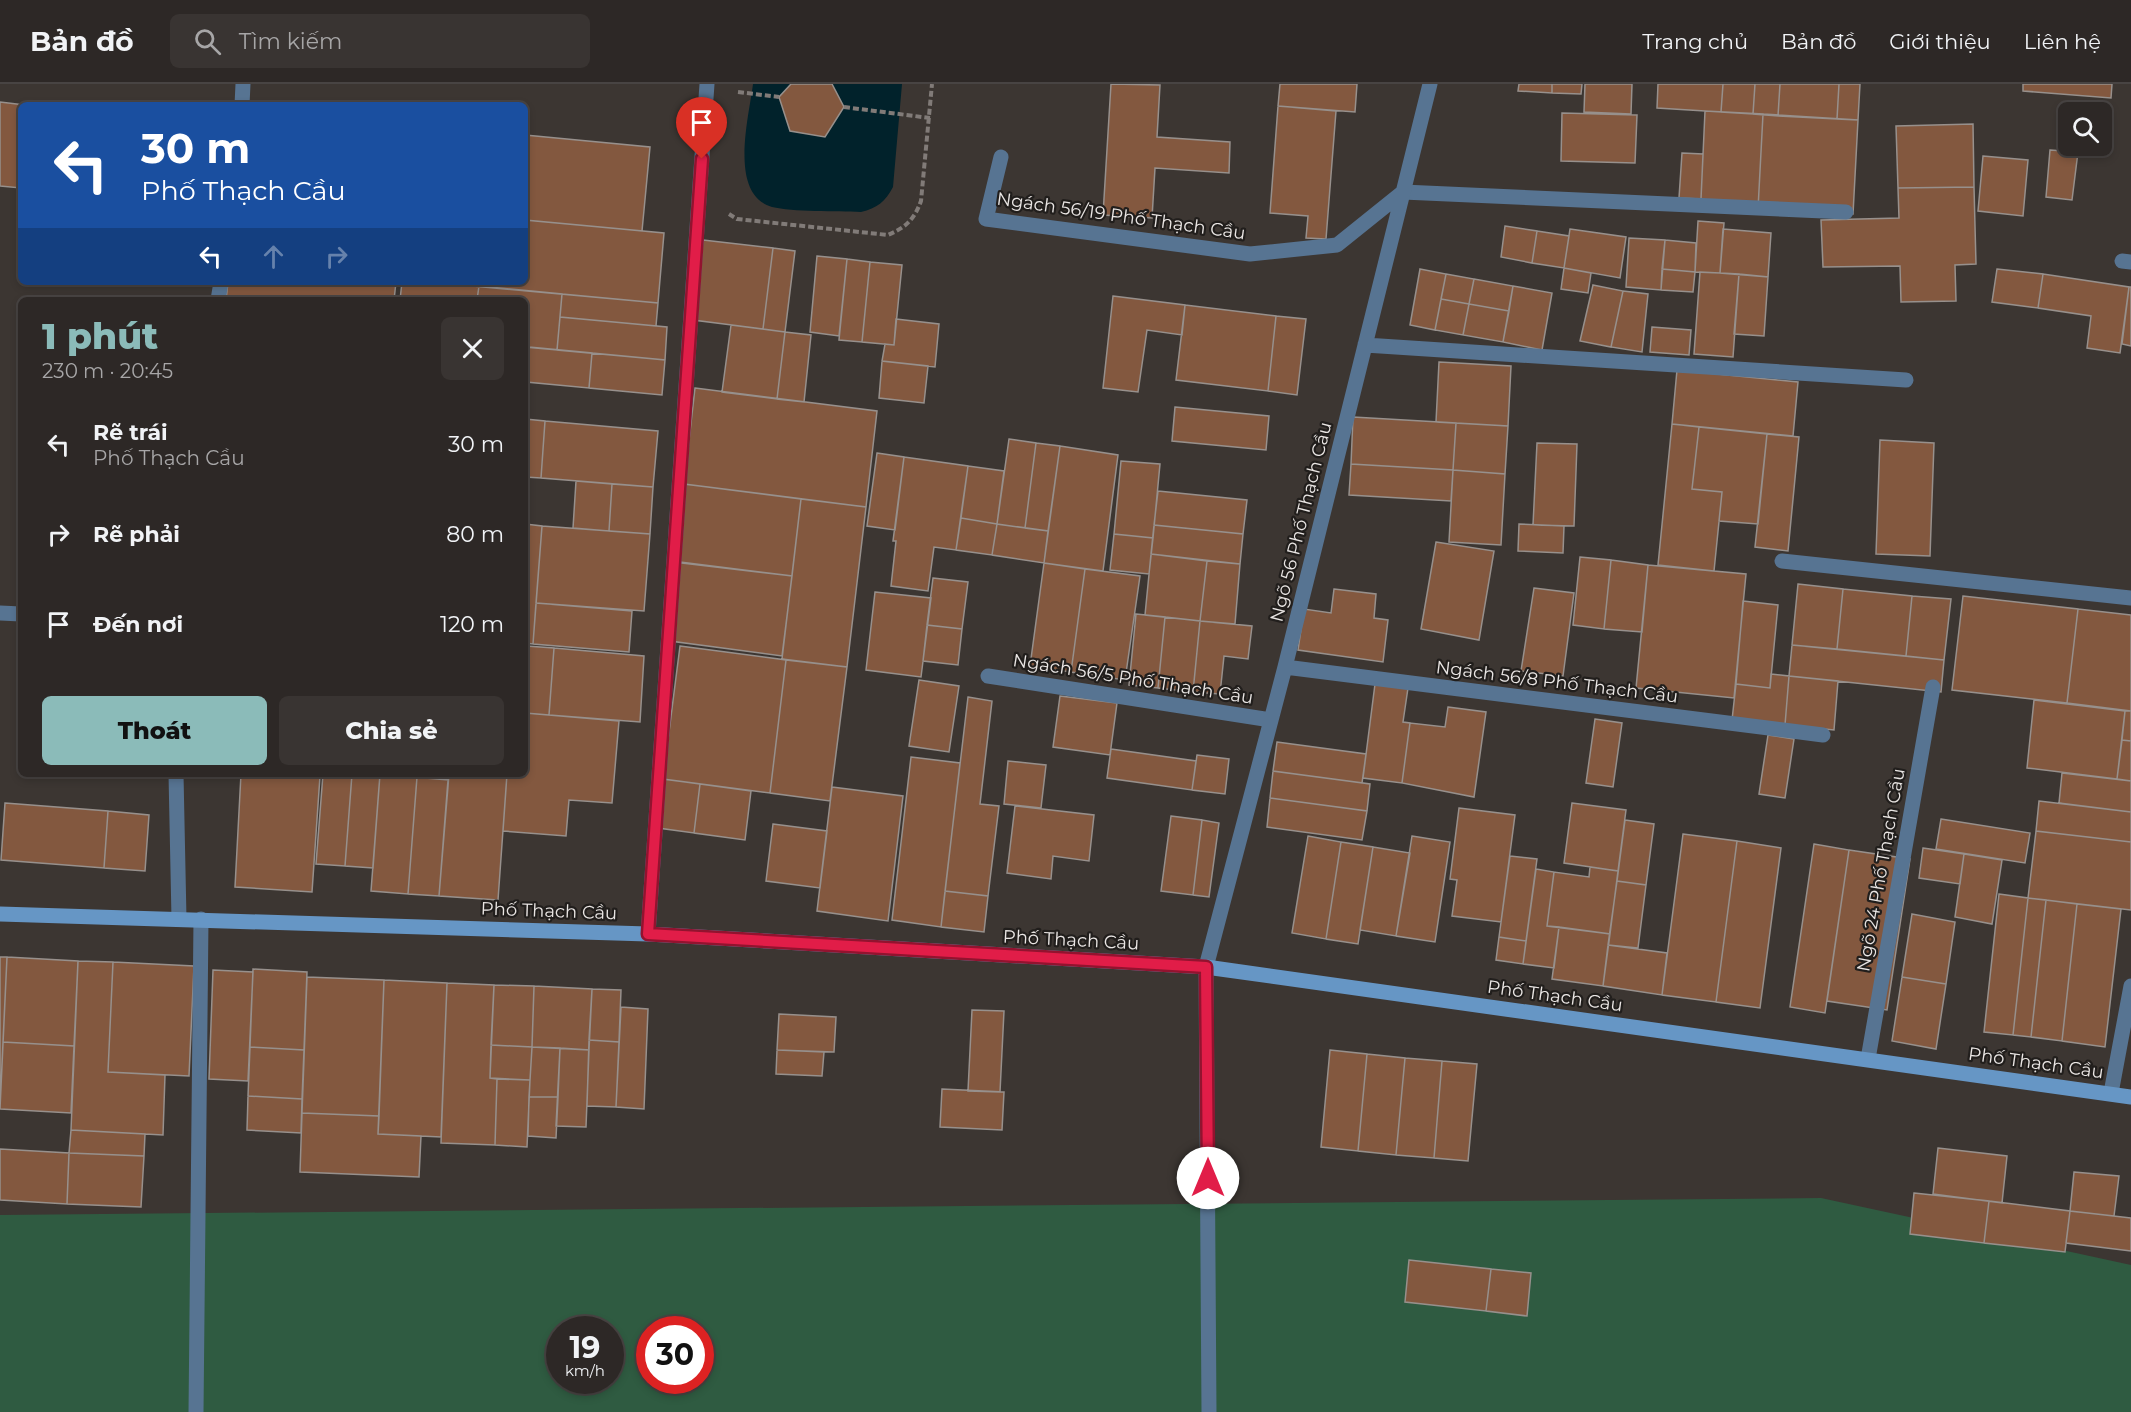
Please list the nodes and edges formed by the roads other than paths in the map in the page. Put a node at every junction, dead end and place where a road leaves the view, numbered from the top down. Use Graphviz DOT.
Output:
graph roads {
  1 [pos="243,84"];
  2 [pos="707,84"];
  3 [pos="1430,84"];
  4 [pos="242,102"];
  5 [pos="1001,157"];
  6 [pos="1403,192"];
  7 [pos="1846,212"];
  8 [pos="1365,345"];
  9 [pos="1906,380"];
  10 [pos="1782,561"];
  11 [pos="2131,598"];
  12 [pos="0,614"];
  13 [pos="18,614"];
  14 [pos="1285,667"];
  15 [pos="988,676"];
  16 [pos="1933,687"];
  17 [pos="1271,720"];
  18 [pos="1823,735"];
  19 [pos="176,777"];
  20 [pos="0,914"];
  21 [pos="179,919"];
  22 [pos="201,919"];
  23 [pos="648,934"];
  24 [pos="1206,967"];
  25 [pos="2131,986"];
  26 [pos="1868,1059"];
  27 [pos="2111,1093"];
  28 [pos="2131,1097"];
  29 [pos="196,1412"];
  30 [pos="1209,1412"];
  1 -- 4 [label="street"];
  2 -- 23 [label="street"];
  3 -- 6 [label="street, Ngõ 56 Phố Thạch Cầu"];
  5 -- 6 [label="street, Ngách 56/19 Phố Thạch Cầu"];
  6 -- 7 [label="street"];
  6 -- 8 [label="street, Ngõ 56 Phố Thạch Cầu"];
  8 -- 9 [label="street"];
  8 -- 14 [label="street, Ngõ 56 Phố Thạch Cầu"];
  10 -- 11 [label="street"];
  12 -- 13 [label="street"];
  14 -- 17 [label="street, Ngõ 56 Phố Thạch Cầu"];
  14 -- 18 [label="street, Ngách 56/8 Phố Thạch Cầu"];
  15 -- 17 [label="street, Ngách 56/5 Phố Thạch Cầu"];
  16 -- 26 [label="street, Ngõ 24 Phố Thạch Cầu"];
  17 -- 24 [label="street, Ngõ 56 Phố Thạch Cầu"];
  19 -- 21 [label="street"];
  20 -- 21 [label="street, Phố Thạch Cầu"];
  21 -- 22 [label="street, Phố Thạch Cầu"];
  22 -- 23 [label="street, Phố Thạch Cầu"];
  22 -- 29 [label="street"];
  23 -- 24 [label="street, Phố Thạch Cầu"];
  24 -- 26 [label="street, Phố Thạch Cầu"];
  24 -- 30 [label="street, Ngõ 56 Phố Thạch Cầu"];
  25 -- 27 [label="street"];
  26 -- 27 [label="street, Phố Thạch Cầu"];
  27 -- 28 [label="street, Phố Thạch Cầu"];
}
